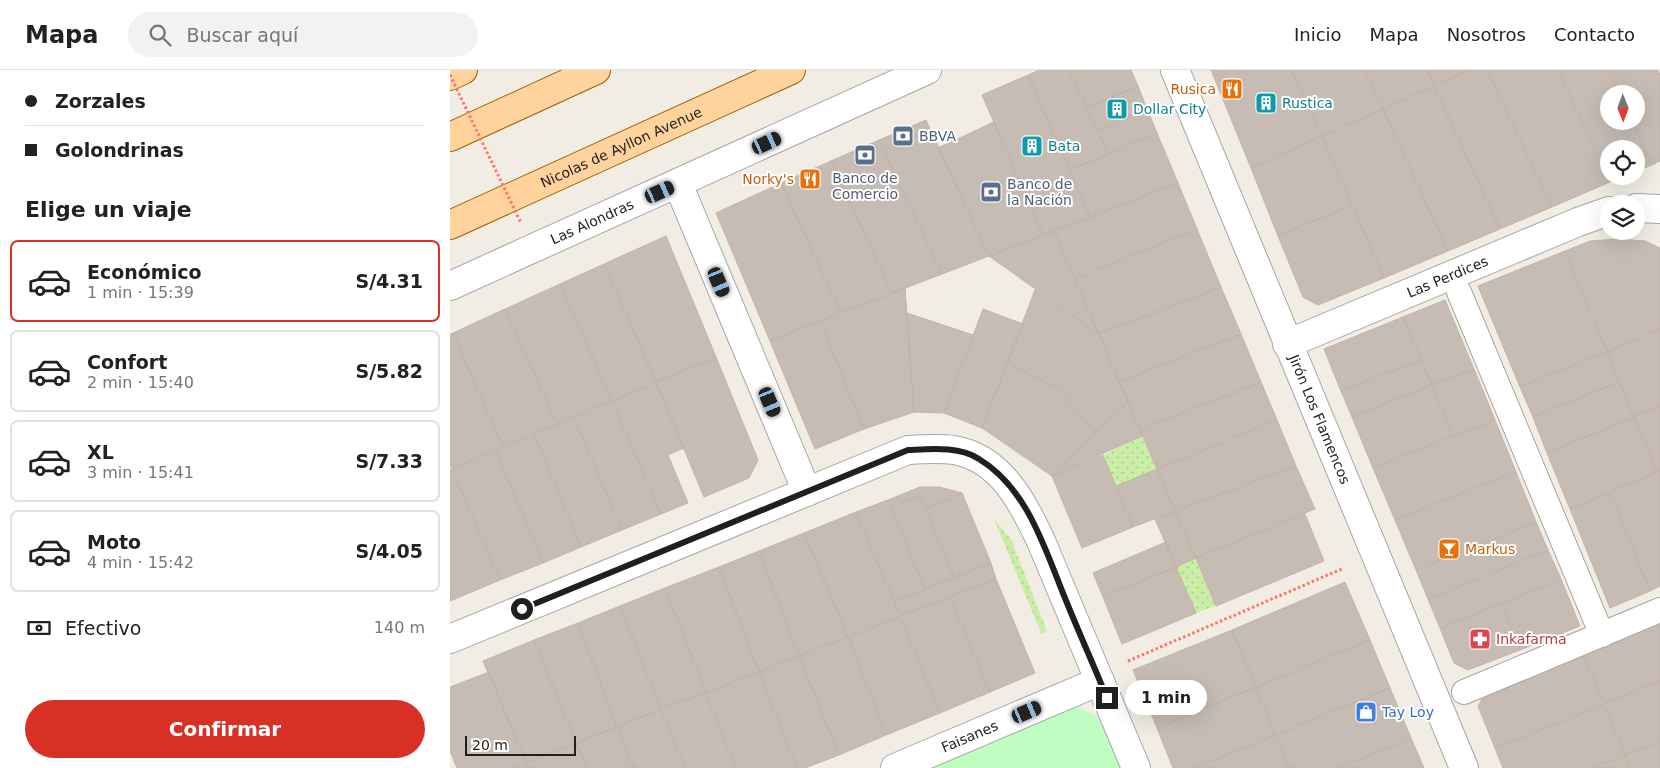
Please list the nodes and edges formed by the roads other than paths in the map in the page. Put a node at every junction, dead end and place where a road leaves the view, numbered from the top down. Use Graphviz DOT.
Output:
graph roads {
  1 [pos="463,70"];
  2 [pos="596,70"];
  3 [pos="791,70"];
  4 [pos="927,70"];
  5 [pos="1174,70"];
  6 [pos="450,75"];
  7 [pos="450,137"];
  8 [pos="678,184"];
  9 [pos="1645,209"];
  10 [pos="1660,210"];
  11 [pos="1600,214"];
  12 [pos="450,226"];
  13 [pos="450,286"];
  14 [pos="1459,292"];
  15 [pos="1287,344"];
  16 [pos="807,492"];
  17 [pos="1660,610"];
  18 [pos="1602,635"];
  19 [pos="450,639"];
  20 [pos="1100,681"];
  21 [pos="1464,692"];
  22 [pos="903,766"];
  23 [pos="1136,768"];
  24 [pos="1464,768"];
  1 -- 6 [label="main road"];
  2 -- 7 [label="main road"];
  3 -- 12 [label="main road, Nicolas de Ayllon Avenue"];
  4 -- 8 [label="street, Las Alondras"];
  5 -- 15 [label="street, Jirón Los Flamencos"];
  8 -- 13 [label="street, Las Alondras"];
  8 -- 16 [label="street"];
  9 -- 10 [label="street"];
  11 -- 15 [label="street, Las Perdices"];
  14 -- 18 [label="street"];
  15 -- 24 [label="street, Jirón Los Flamencos"];
  16 -- 19 [label="street"];
  16 -- 20 [label="street"];
  17 -- 18 [label="street"];
  18 -- 21 [label="street"];
  20 -- 22 [label="street, Faisanes"];
  20 -- 23 [label="street"];
}
